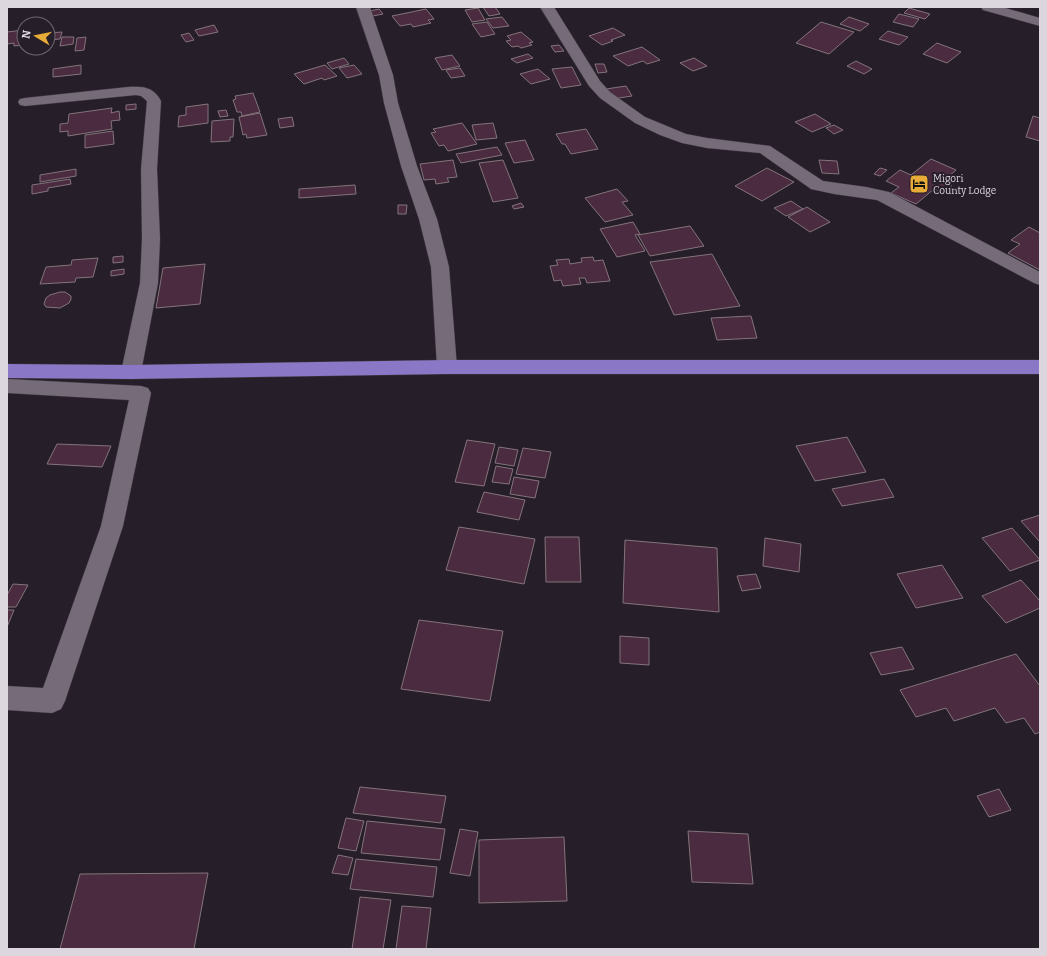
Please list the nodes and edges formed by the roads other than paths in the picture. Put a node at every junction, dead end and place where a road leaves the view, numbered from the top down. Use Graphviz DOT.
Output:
graph roads {
  1 [pos="363,7"];
  2 [pos="547,7"];
  3 [pos="988,7"];
  4 [pos="1040,22"];
  5 [pos="25,102"];
  6 [pos="1040,279"];
  7 [pos="447,367"];
  8 [pos="1040,368"];
  9 [pos="7,371"];
  10 [pos="131,372"];
  11 [pos="7,386"];
  12 [pos="7,698"];
  1 -- 7 [label="street"];
  2 -- 6 [label="street"];
  3 -- 4 [label="street"];
  5 -- 10 [label="street"];
  7 -- 8 [label="highway"];
  7 -- 10 [label="highway"];
  9 -- 10 [label="highway"];
  11 -- 12 [label="street"];
}
